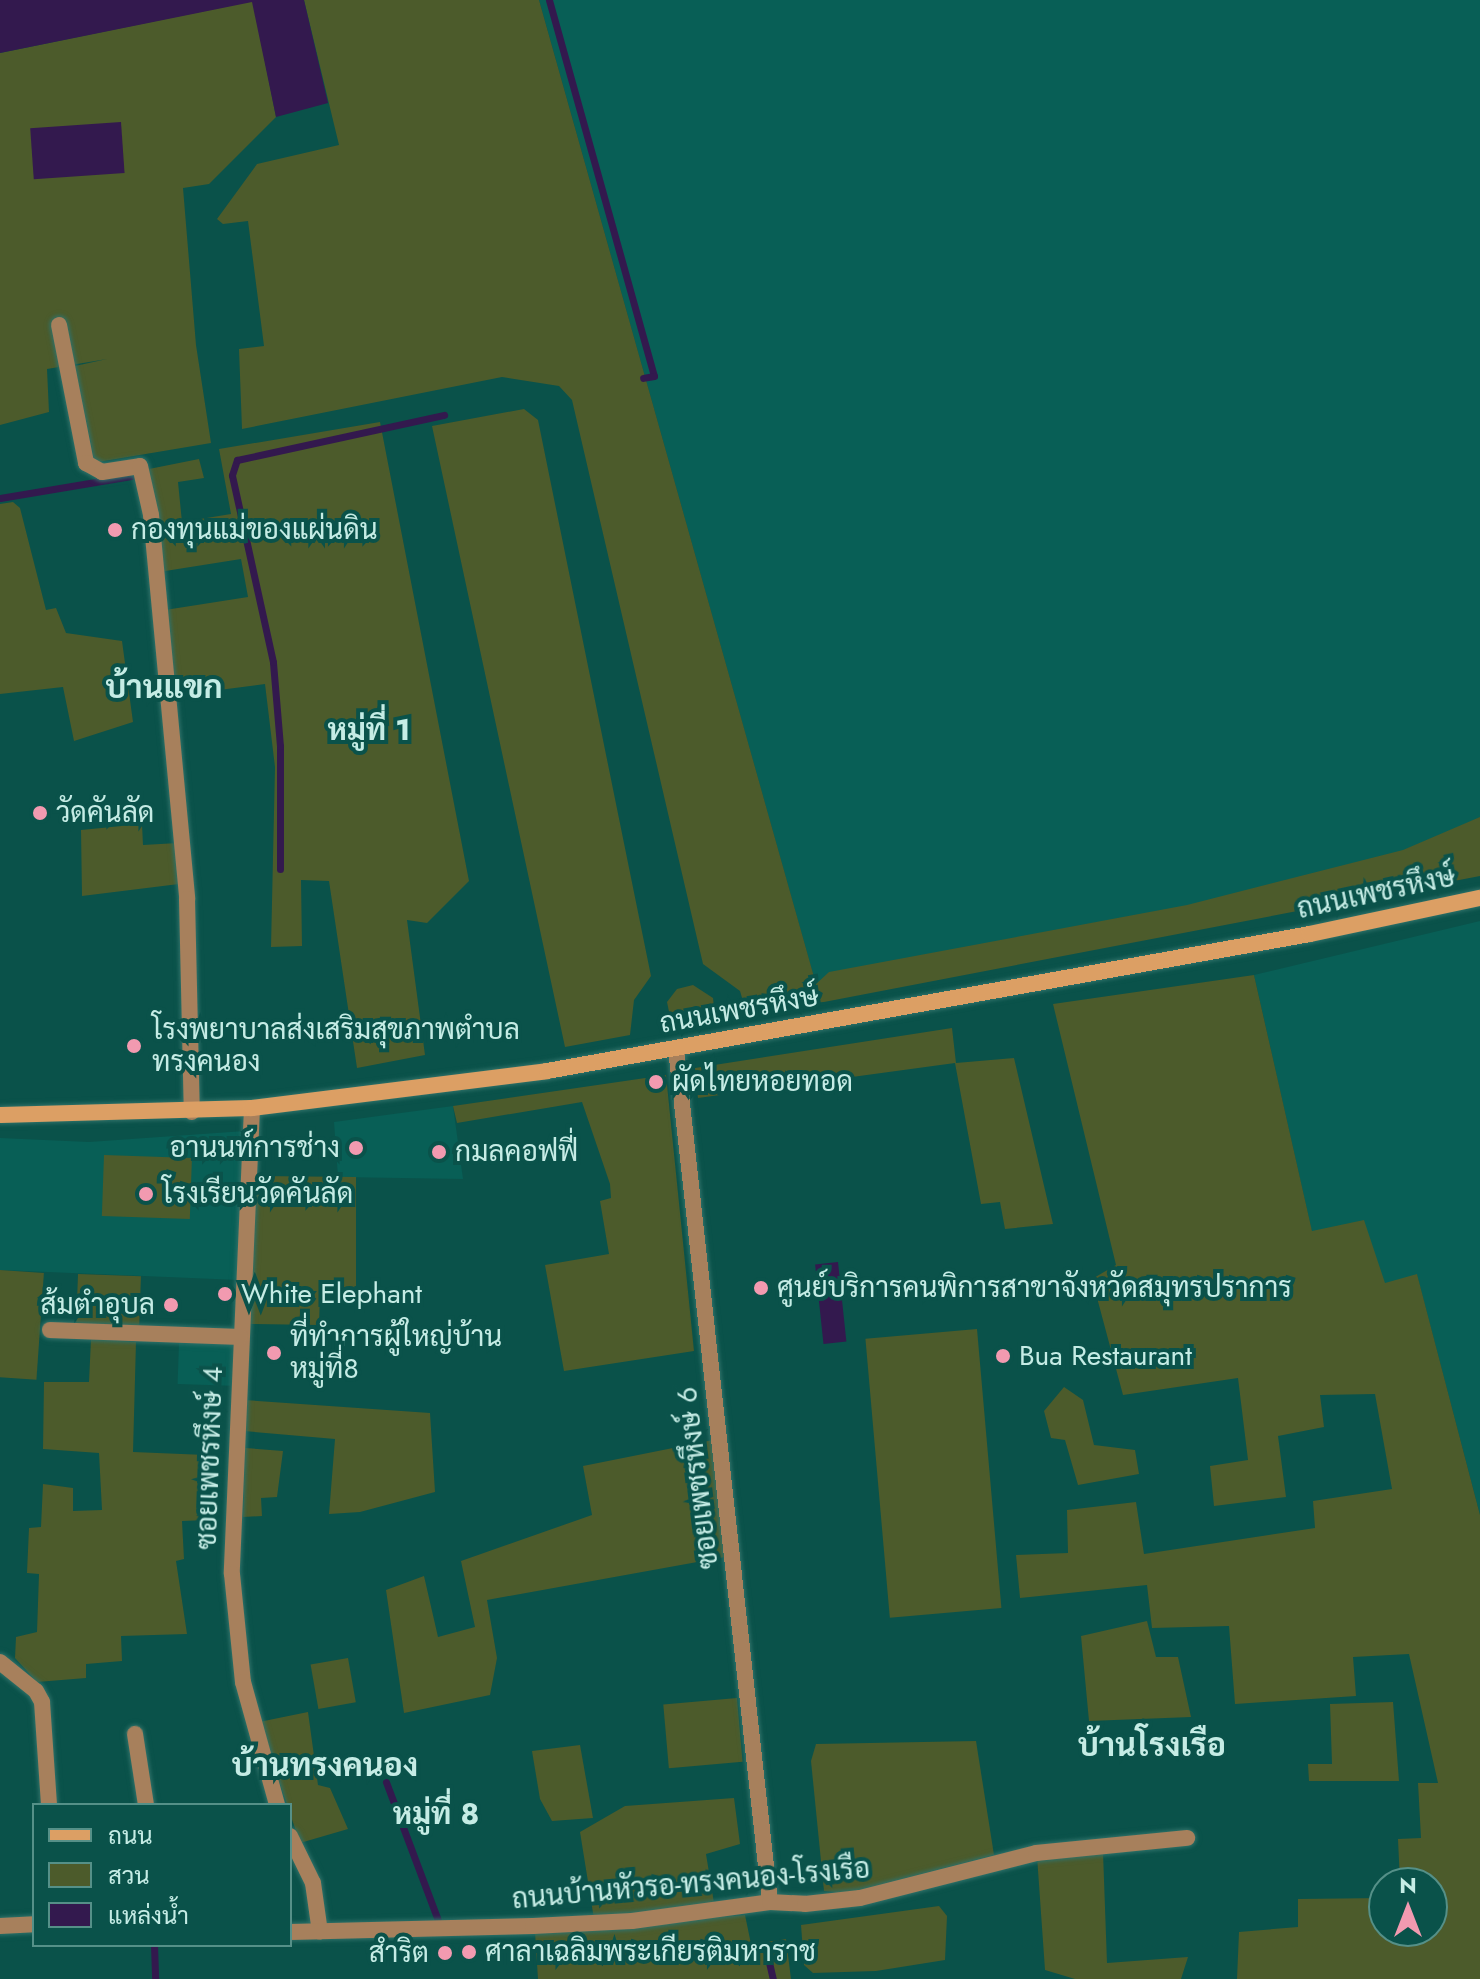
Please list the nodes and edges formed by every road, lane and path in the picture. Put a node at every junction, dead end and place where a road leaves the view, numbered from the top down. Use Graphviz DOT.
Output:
graph roads {
  1 [pos="59,325"];
  2 [pos="1480,898"];
  3 [pos="676,1049"];
  4 [pos="252,1108"];
  5 [pos="192,1112"];
  6 [pos="0,1115"];
  7 [pos="50,1330"];
  8 [pos="240,1337"];
  9 [pos="0,1662"];
  10 [pos="135,1734"];
  11 [pos="49,1803"];
  12 [pos="146,1803"];
  13 [pos="276,1803"];
  14 [pos="1187,1838"];
  15 [pos="292,1840"];
  16 [pos="770,1902"];
  17 [pos="32,1924"];
  18 [pos="0,1926"];
  19 [pos="292,1932"];
  20 [pos="320,1932"];
  1 -- 5 [label="street"];
  2 -- 3 [label="main road, ถนนเพชรหึงษ์"];
  3 -- 4 [label="main road, ถนนเพชรหึงษ์"];
  3 -- 16 [label="street, ซอยเพชรหึงษ์ 6"];
  4 -- 5 [label="main road, ถนนเพชรหึงษ์"];
  4 -- 8 [label="street, ซอยเพชรหึงษ์ 4"];
  5 -- 6 [label="main road, ถนนเพชรหึงษ์"];
  7 -- 8 [label="street"];
  8 -- 13 [label="street, ซอยเพชรหึงษ์ 4"];
  9 -- 11 [label="street"];
  10 -- 12 [label="street"];
  14 -- 16 [label="street, ถนนบ้านหัวรอ-ทรงคนอง-โรงเรือ"];
  15 -- 20 [label="street"];
  16 -- 20 [label="street, ถนนบ้านหัวรอ-ทรงคนอง-โรงเรือ"];
  17 -- 18 [label="street"];
  19 -- 20 [label="street, ถนนบ้านหัวรอ-ทรงคนอง-โรงเรือ"];
}
